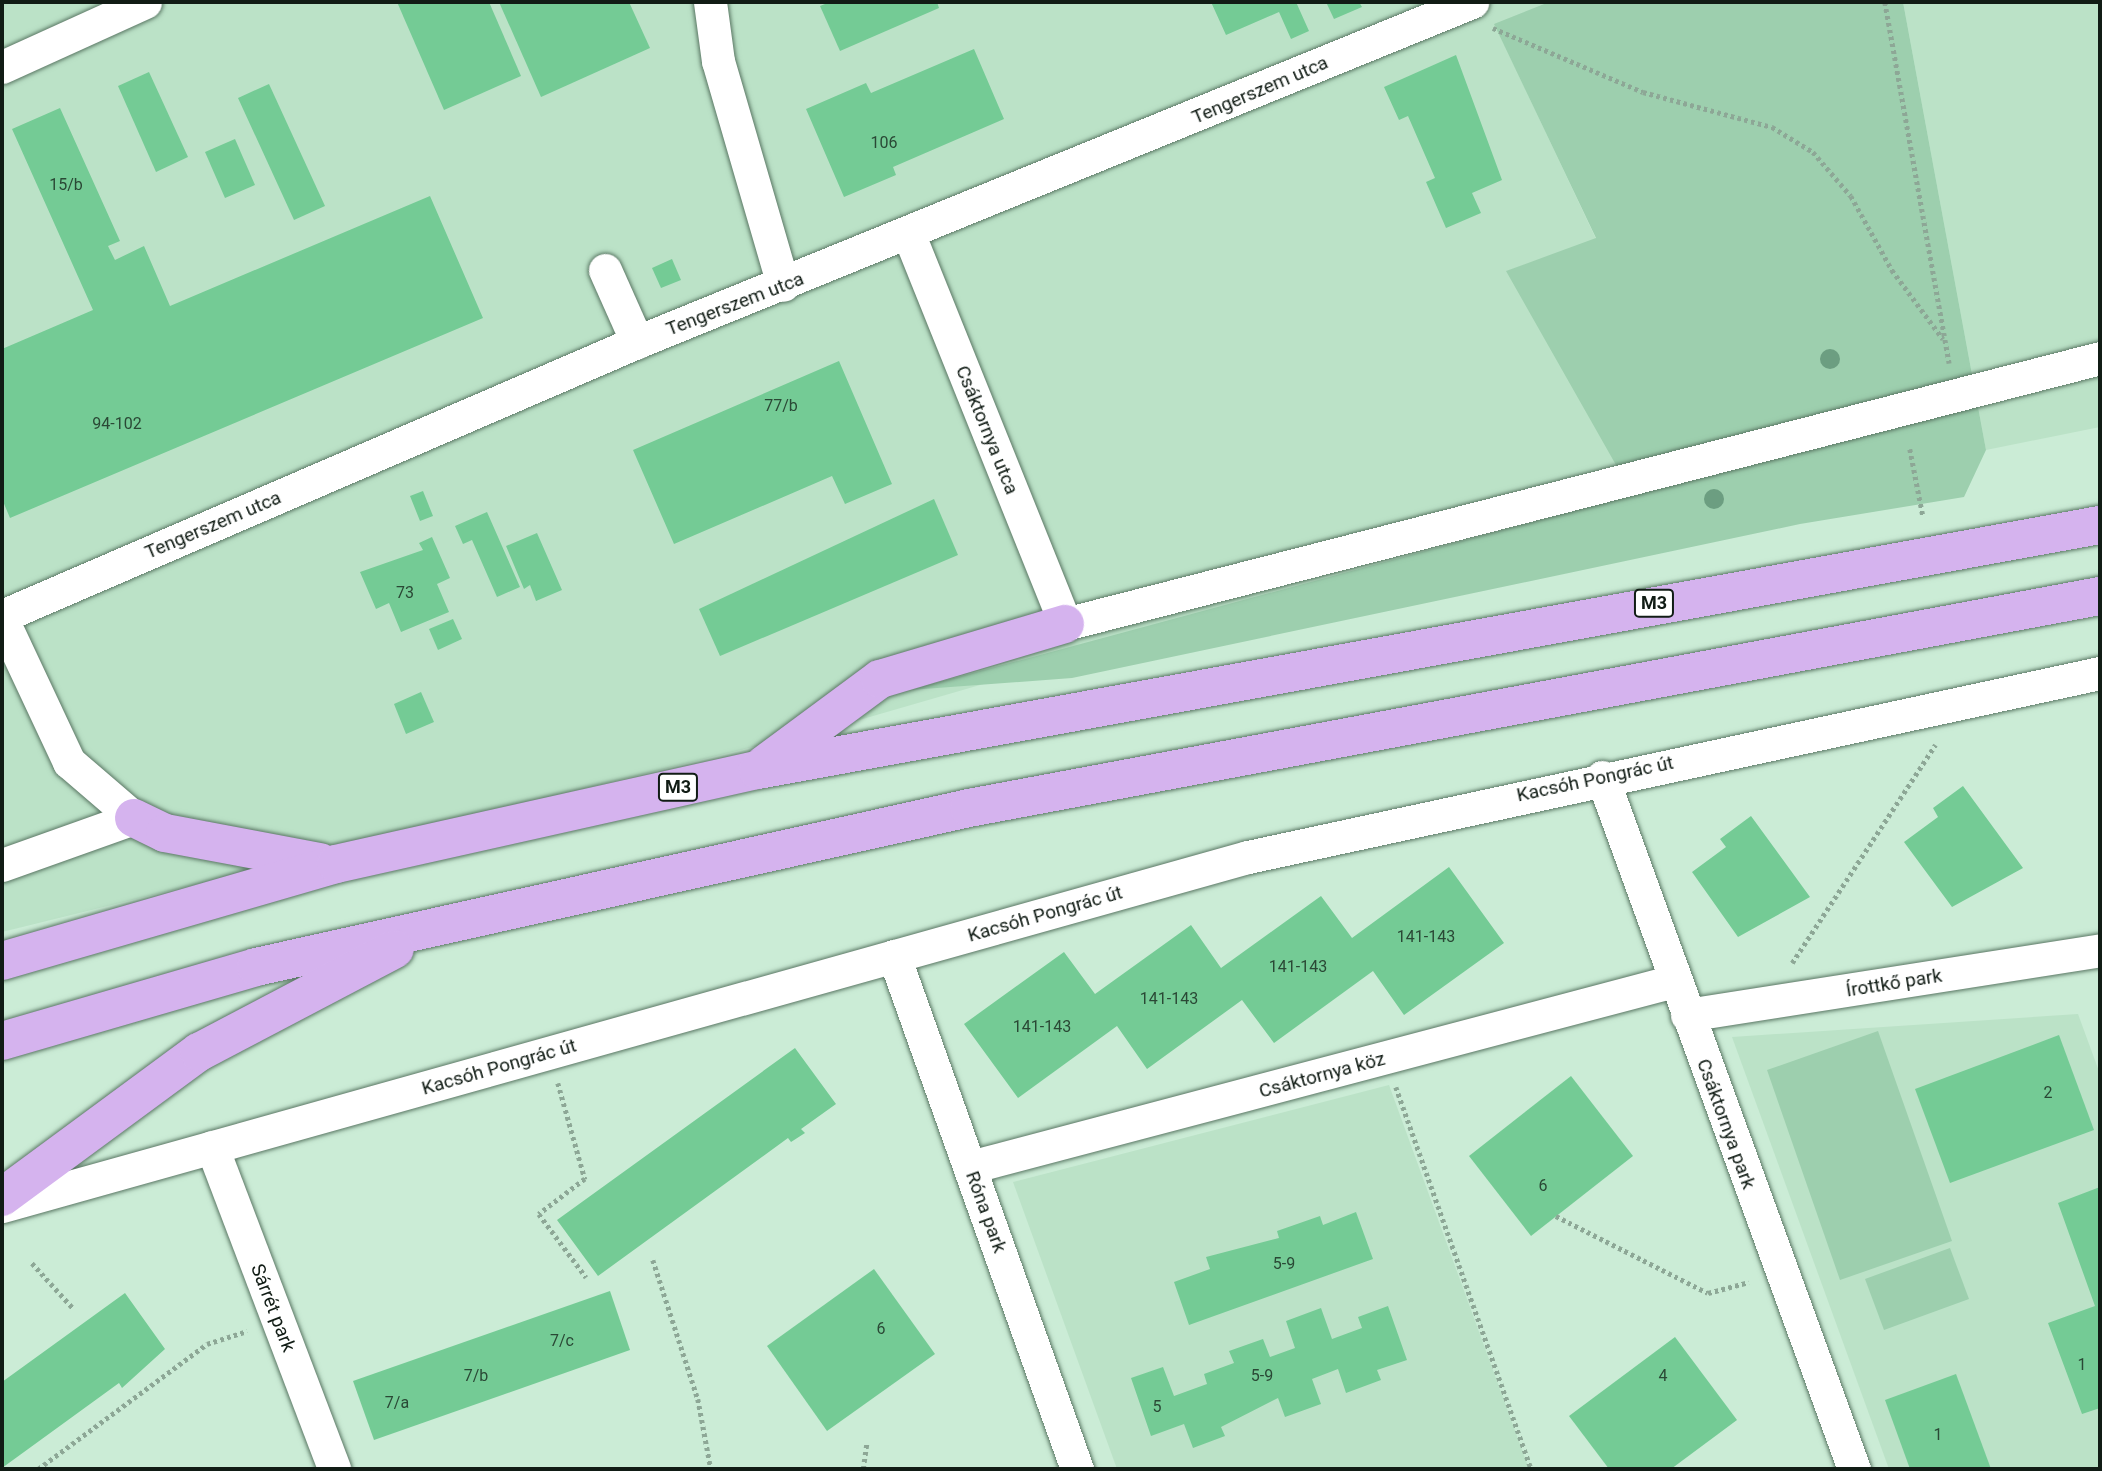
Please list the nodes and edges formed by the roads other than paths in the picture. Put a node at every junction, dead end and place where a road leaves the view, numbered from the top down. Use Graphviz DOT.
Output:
graph roads {
  1 [pos="145,2"];
  2 [pos="710,2"];
  3 [pos="1461,6"];
  4 [pos="2,67"];
  5 [pos="909,235"];
  6 [pos="605,270"];
  7 [pos="783,285"];
  8 [pos="637,342"];
  9 [pos="2100,358"];
  10 [pos="2100,524"];
  11 [pos="2100,596"];
  12 [pos="2,618"];
  13 [pos="1065,624"];
  14 [pos="2100,673"];
  15 [pos="758,770"];
  16 [pos="1602,777"];
  17 [pos="134,818"];
  18 [pos="336,864"];
  19 [pos="2,865"];
  20 [pos="447,922"];
  21 [pos="2100,950"];
  22 [pos="894,956"];
  23 [pos="2,961"];
  24 [pos="1674,981"];
  25 [pos="1687,1015"];
  26 [pos="2,1041"];
  27 [pos="212,1147"];
  28 [pos="970,1167"];
  29 [pos="2,1197"];
  30 [pos="2,1206"];
  31 [pos="334,1469"];
  32 [pos="1077,1469"];
  33 [pos="1854,1469"];
  1 -- 4 [label="street"];
  2 -- 7 [label="street"];
  3 -- 5 [label="street, Tengerszem utca"];
  5 -- 7 [label="street, Tengerszem utca"];
  5 -- 13 [label="street, Csáktornya utca"];
  6 -- 8 [label="street"];
  7 -- 8 [label="street, Tengerszem utca"];
  8 -- 12 [label="street, Tengerszem utca"];
  9 -- 13 [label="street"];
  10 -- 15 [label="main road, M3"];
  11 -- 20 [label="main road"];
  12 -- 17 [label="street"];
  13 -- 15 [label="main road"];
  14 -- 16 [label="street, Kacsóh Pongrác út"];
  15 -- 18 [label="main road, M3"];
  16 -- 22 [label="street, Kacsóh Pongrác út"];
  16 -- 24 [label="street, Csáktornya park"];
  17 -- 18 [label="main road"];
  17 -- 19 [label="street"];
  18 -- 23 [label="main road, M3"];
  20 -- 26 [label="main road"];
  20 -- 29 [label="main road"];
  21 -- 25 [label="street, Írottkő park"];
  22 -- 27 [label="street, Kacsóh Pongrác út"];
  22 -- 28 [label="street, Róna park"];
  24 -- 25 [label="street, Csáktornya park"];
  24 -- 28 [label="street, Csáktornya köz"];
  25 -- 33 [label="street, Csáktornya park"];
  27 -- 30 [label="street, Kacsóh Pongrác út"];
  27 -- 31 [label="street, Sárrét park"];
  28 -- 32 [label="street, Róna park"];
}
